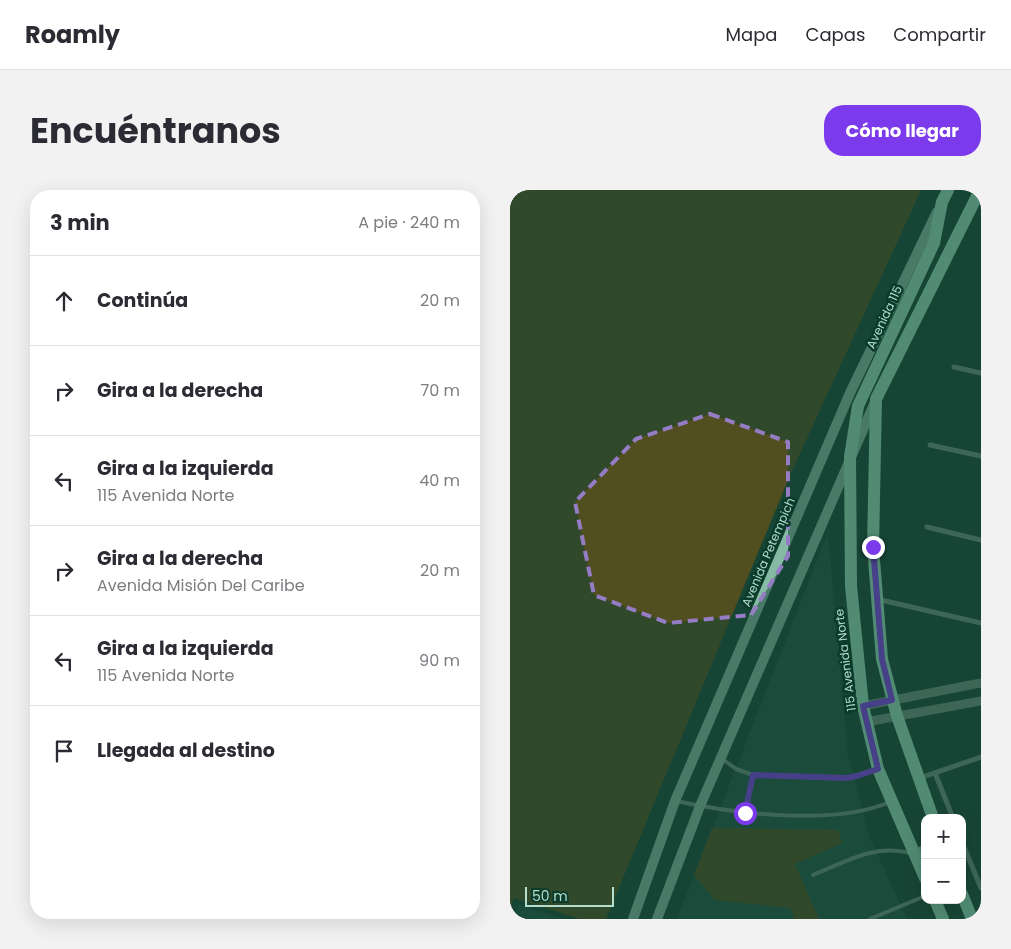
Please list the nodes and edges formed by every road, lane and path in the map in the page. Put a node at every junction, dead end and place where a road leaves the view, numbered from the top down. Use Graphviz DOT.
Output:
graph roads {
  1 [pos="948,190"];
  2 [pos="980,190"];
  3 [pos="942,202"];
  4 [pos="978,205"];
  5 [pos="954,367"];
  6 [pos="981,373"];
  7 [pos="876,399"];
  8 [pos="930,445"];
  9 [pos="981,456"];
  10 [pos="850,457"];
  11 [pos="927,527"];
  12 [pos="981,540"];
  13 [pos="877,599"];
  14 [pos="981,623"];
  15 [pos="981,683"];
  16 [pos="892,700"];
  17 [pos="981,701"];
  18 [pos="863,706"];
  19 [pos="897,716"];
  20 [pos="866,722"];
  21 [pos="721,758"];
  22 [pos="981,758"];
  23 [pos="878,769"];
  24 [pos="934,773"];
  25 [pos="753,775"];
  26 [pos="917,779"];
  27 [pos="675,801"];
  28 [pos="890,802"];
  29 [pos="700,806"];
  30 [pos="745,813"];
  31 [pos="931,814"];
  32 [pos="951,814"];
  33 [pos="919,852"];
  34 [pos="966,852"];
  35 [pos="813,875"];
  36 [pos="981,888"];
  37 [pos="921,898"];
  38 [pos="937,904"];
  39 [pos="966,904"];
  40 [pos="981,915"];
  41 [pos="876,918"];
  42 [pos="633,919"];
  43 [pos="657,919"];
  44 [pos="870,919"];
  45 [pos="944,919"];
  46 [pos="972,919"];
  47 [pos="978,919"];
  1 -- 3 [label="main road, Avenida 115"];
  2 -- 4 [label="main road"];
  3 -- 10 [label="main road, Avenida 115"];
  3 -- 27 [label="main road, Avenida Petempich"];
  4 -- 7 [label="main road"];
  5 -- 6 [label="street"];
  7 -- 10 [label="main road"];
  7 -- 13 [label="main road"];
  8 -- 9 [label="street"];
  10 -- 18 [label="main road, 115 Avenida Norte"];
  10 -- 21 [label="main road"];
  11 -- 12 [label="street"];
  13 -- 14 [label="street"];
  13 -- 16 [label="main road"];
  15 -- 16 [label="street"];
  16 -- 18 [label="street"];
  16 -- 19 [label="main road"];
  17 -- 19 [label="street"];
  18 -- 20 [label="main road, 115 Avenida Norte"];
  19 -- 20 [label="street"];
  19 -- 26 [label="main road"];
  20 -- 23 [label="main road, 115 Avenida Norte"];
  21 -- 25 [label="lane"];
  21 -- 29 [label="main road"];
  22 -- 24 [label="street"];
  23 -- 25 [label="lane"];
  23 -- 28 [label="main road, 115 Avenida Norte"];
  24 -- 26 [label="street"];
  24 -- 32 [label="street"];
  25 -- 30 [label="lane"];
  26 -- 31 [label="main road"];
  27 -- 29 [label="lane"];
  27 -- 42 [label="main road, Avenida Petempich"];
  28 -- 30 [label="lane"];
  28 -- 33 [label="main road, 115 Avenida Norte"];
  29 -- 30 [label="lane"];
  29 -- 43 [label="main road"];
  33 -- 35 [label="lane"];
  34 -- 36 [label="street"];
  37 -- 41 [label="lane"];
  38 -- 45 [label="main road"];
  39 -- 46 [label="main road"];
  40 -- 47 [label="street"];
  41 -- 44 [label="lane"];
}
